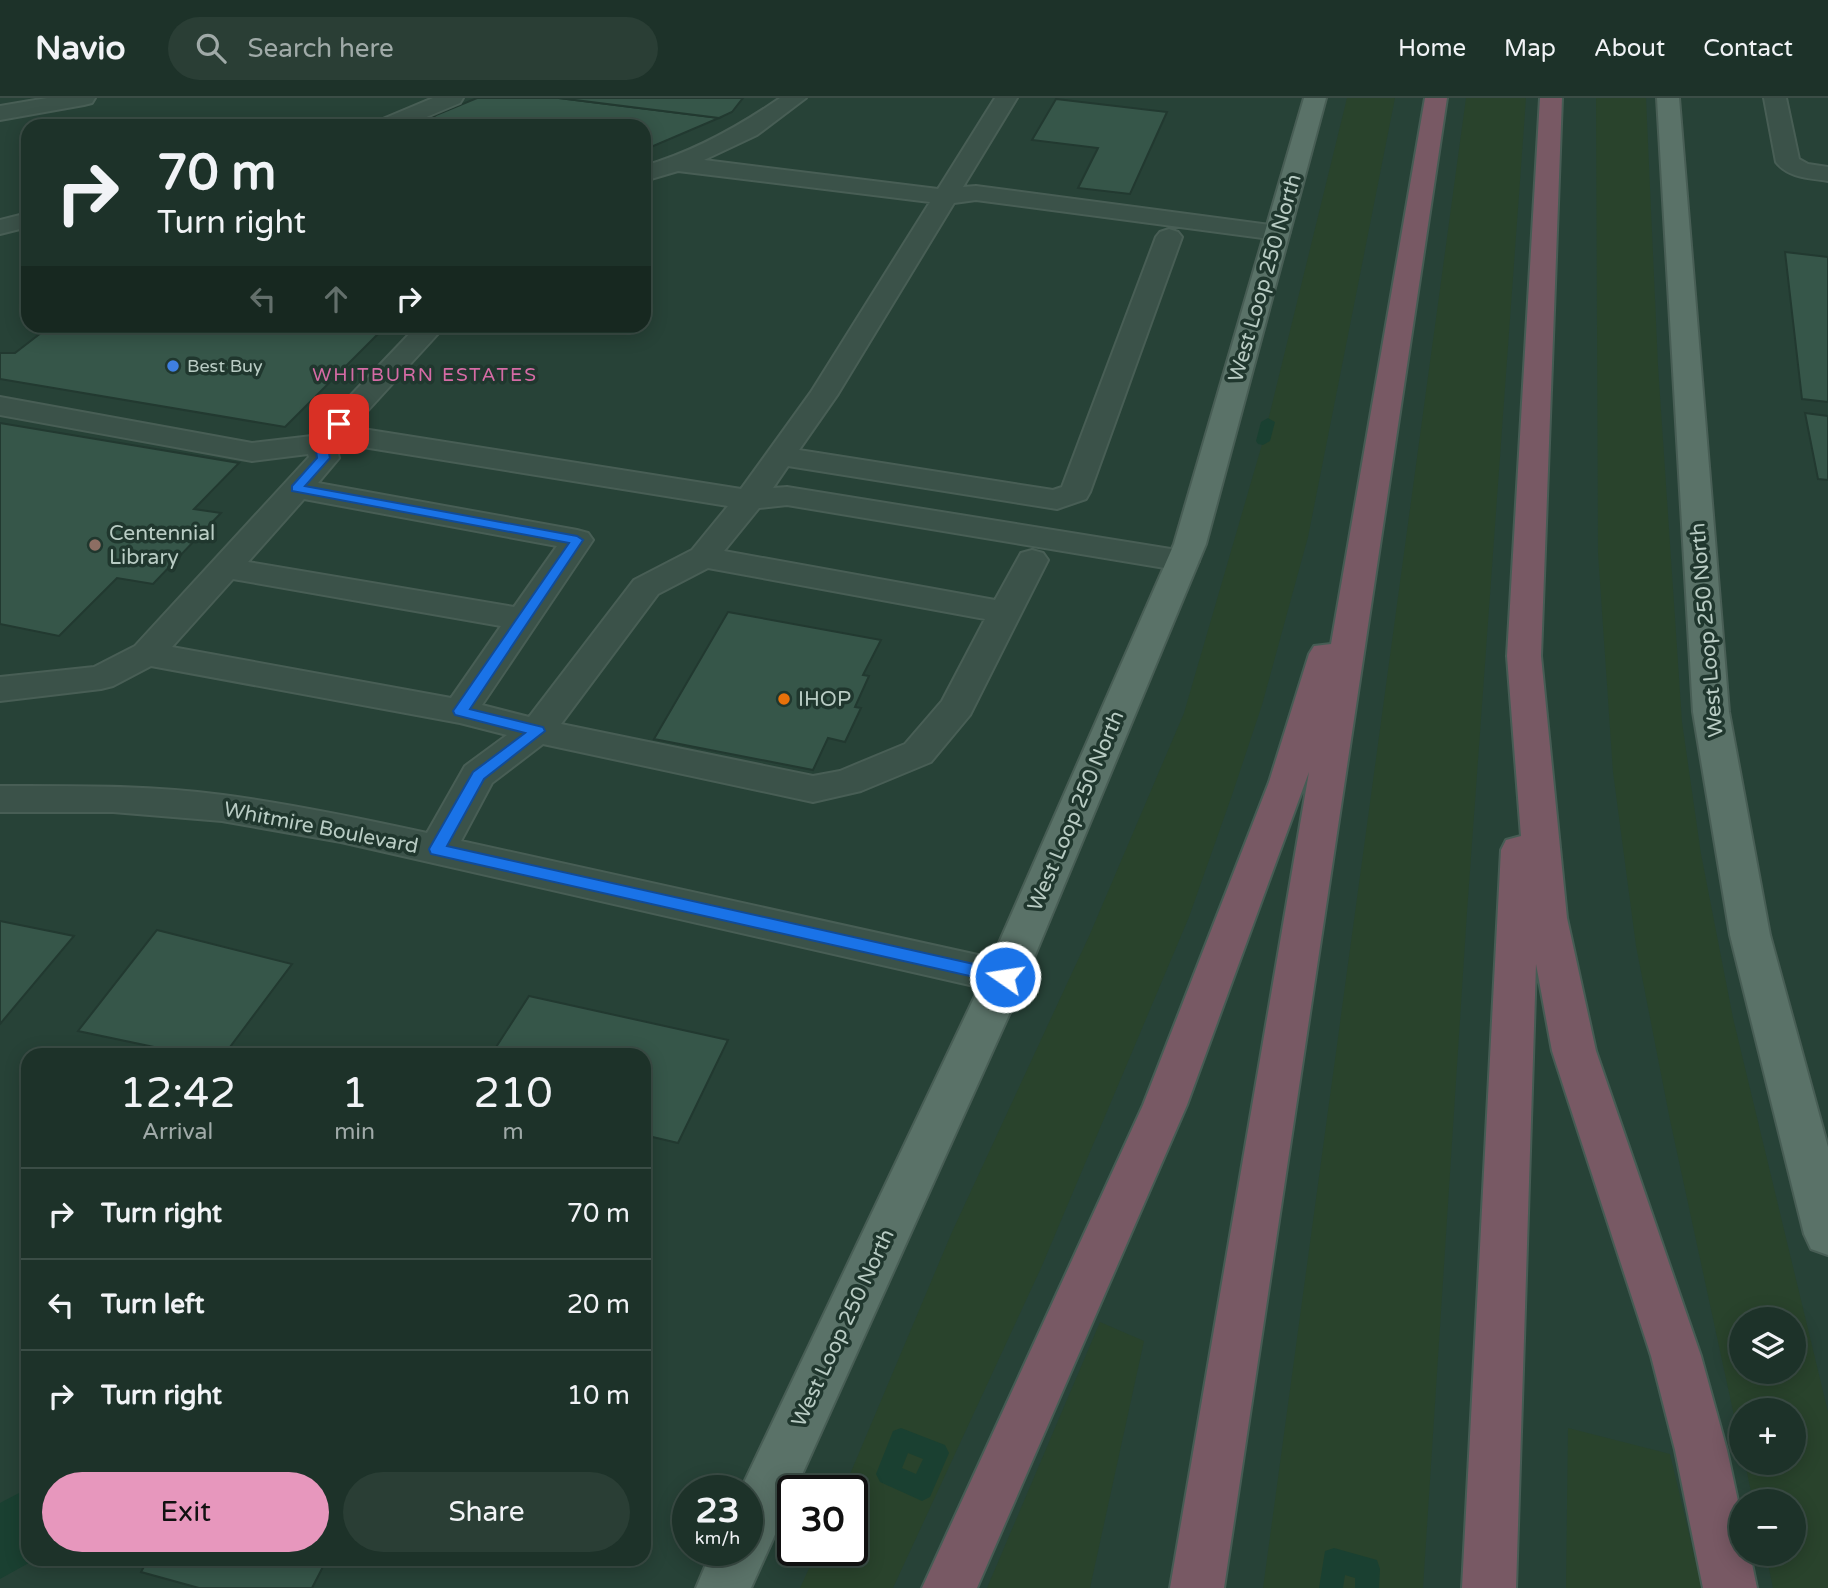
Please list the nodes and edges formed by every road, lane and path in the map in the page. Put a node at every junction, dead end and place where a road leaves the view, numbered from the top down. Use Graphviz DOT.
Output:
graph roads {
  1 [pos="84,98"];
  2 [pos="452,98"];
  3 [pos="795,98"];
  4 [pos="1006,98"];
  5 [pos="1315,98"];
  6 [pos="1436,98"];
  7 [pos="1551,98"];
  8 [pos="1668,98"];
  9 [pos="1775,98"];
  10 [pos="0,113"];
  11 [pos="402,119"];
  12 [pos="677,164"];
  13 [pos="651,172"];
  14 [pos="1828,174"];
  15 [pos="945,197"];
  16 [pos="21,222"];
  17 [pos="0,227"];
  18 [pos="1169,237"];
  19 [pos="1275,241"];
  20 [pos="425,333"];
  21 [pos="0,406"];
  22 [pos="321,443"];
  23 [pos="780,456"];
  24 [pos="1374,476"];
  25 [pos="297,488"];
  26 [pos="749,500"];
  27 [pos="704,557"];
  28 [pos="1032,560"];
  29 [pos="225,568"];
  30 [pos="1178,572"];
  31 [pos="1004,612"];
  32 [pos="523,619"];
  33 [pos="147,654"];
  34 [pos="0,689"];
  35 [pos="1527,704"];
  36 [pos="460,711"];
  37 [pos="537,731"];
  38 [pos="0,799"];
  39 [pos="437,849"];
  40 [pos="1005,977"];
  41 [pos="1828,1234"];
  42 [pos="763,1500"];
  43 [pos="733,1566"];
  44 [pos="723,1588"];
  45 [pos="949,1588"];
  46 [pos="1197,1588"];
  47 [pos="1489,1588"];
  48 [pos="1730,1588"];
  1 -- 10 [label="street"];
  2 -- 11 [label="street"];
  3 -- 12 [label="street"];
  4 -- 15 [label="street"];
  5 -- 19 [label="main road, West Loop 250 North"];
  6 -- 24 [label="highway"];
  7 -- 35 [label="highway"];
  8 -- 41 [label="main road, West Loop 250 North"];
  9 -- 14 [label="street"];
  12 -- 13 [label="street"];
  12 -- 15 [label="street"];
  15 -- 18 [label="street"];
  15 -- 19 [label="street"];
  15 -- 23 [label="street"];
  16 -- 17 [label="street"];
  18 -- 19 [label="street"];
  18 -- 23 [label="street"];
  19 -- 30 [label="main road, West Loop 250 North"];
  20 -- 22 [label="street"];
  21 -- 22 [label="street"];
  22 -- 25 [label="street"];
  22 -- 26 [label="street"];
  23 -- 26 [label="street"];
  24 -- 45 [label="highway"];
  24 -- 46 [label="highway"];
  25 -- 29 [label="street"];
  25 -- 32 [label="street"];
  26 -- 27 [label="street"];
  26 -- 28 [label="street"];
  26 -- 30 [label="street"];
  27 -- 31 [label="street"];
  27 -- 37 [label="street"];
  28 -- 30 [label="street"];
  28 -- 31 [label="street"];
  29 -- 32 [label="street"];
  29 -- 33 [label="street"];
  30 -- 40 [label="main road, West Loop 250 North"];
  31 -- 37 [label="street"];
  32 -- 36 [label="street"];
  33 -- 34 [label="street"];
  33 -- 36 [label="street"];
  35 -- 47 [label="highway"];
  35 -- 48 [label="highway"];
  36 -- 37 [label="street"];
  37 -- 39 [label="street"];
  38 -- 39 [label="street, Whitmire Boulevard"];
  39 -- 40 [label="street, Whitmire Boulevard"];
  40 -- 42 [label="main road, West Loop 250 North"];
  43 -- 44 [label="main road"];
}
